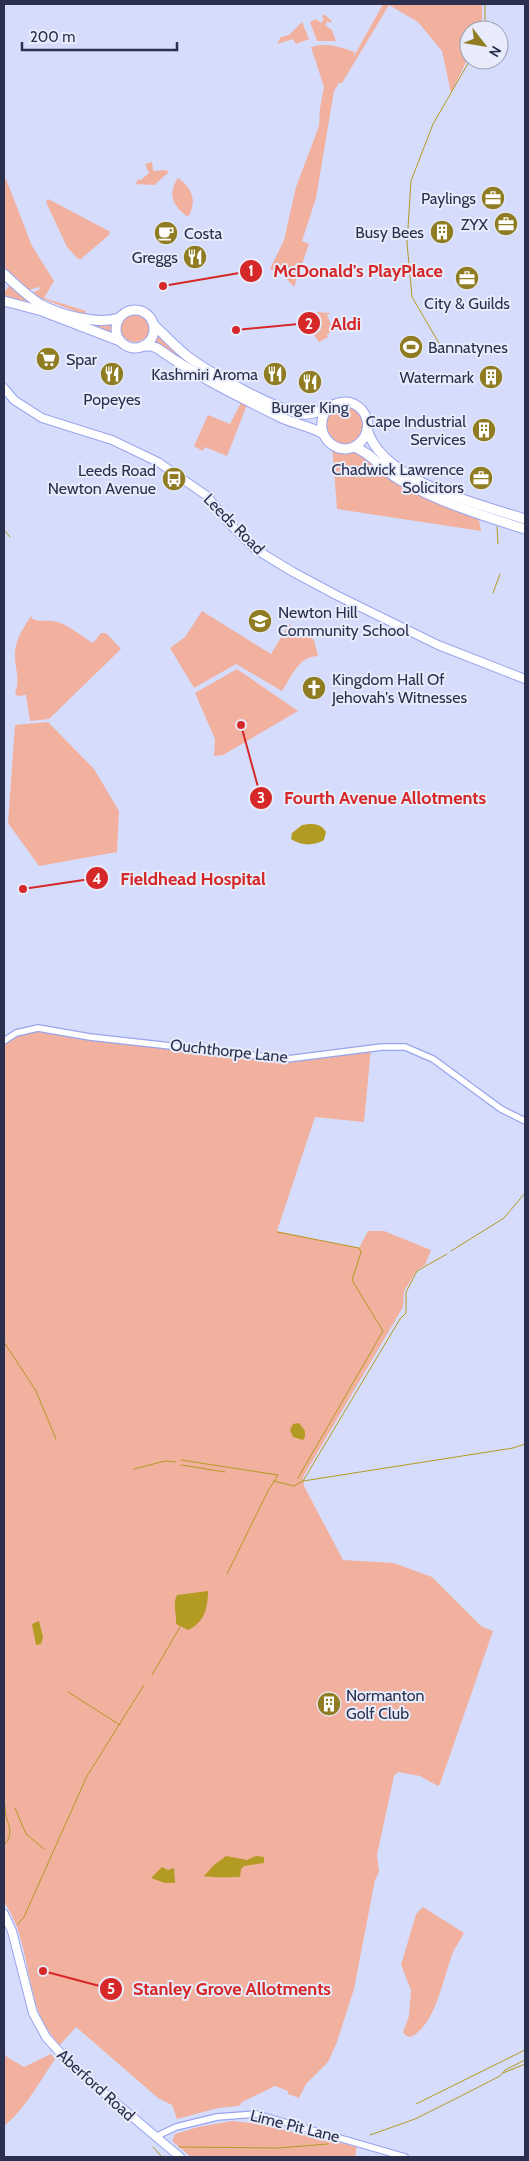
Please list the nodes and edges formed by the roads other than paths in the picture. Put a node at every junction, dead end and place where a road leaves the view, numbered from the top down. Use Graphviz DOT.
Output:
graph roads {
  1 [pos="4,274"];
  2 [pos="4,301"];
  3 [pos="20,305"];
  4 [pos="4,307"];
  5 [pos="119,318"];
  6 [pos="154,325"];
  7 [pos="120,341"];
  8 [pos="143,346"];
  9 [pos="4,388"];
  10 [pos="327,409"];
  11 [pos="367,429"];
  12 [pos="322,433"];
  13 [pos="354,447"];
  14 [pos="525,518"];
  15 [pos="525,529"];
  16 [pos="525,678"];
  17 [pos="4,1041"];
  18 [pos="525,1121"];
  19 [pos="4,1914"];
  20 [pos="155,2137"];
  21 [pos="180,2157"];
  22 [pos="405,2157"];
  1 -- 5 [label="highway"];
  2 -- 3 [label="highway"];
  3 -- 4 [label="highway"];
  3 -- 7 [label="highway"];
  5 -- 6 [label="highway"];
  5 -- 7 [label="highway"];
  6 -- 8 [label="highway"];
  6 -- 10 [label="highway"];
  7 -- 8 [label="highway"];
  8 -- 12 [label="highway"];
  9 -- 16 [label="main road, Leeds Road"];
  10 -- 11 [label="highway"];
  10 -- 12 [label="highway"];
  11 -- 13 [label="highway"];
  11 -- 14 [label="highway"];
  12 -- 13 [label="highway"];
  13 -- 15 [label="highway"];
  17 -- 18 [label="street, Ouchthorpe Lane"];
  19 -- 20 [label="main road, Aberford Road"];
  20 -- 21 [label="main road, Aberford Road"];
  20 -- 22 [label="street, Lime Pit Lane"];
}
